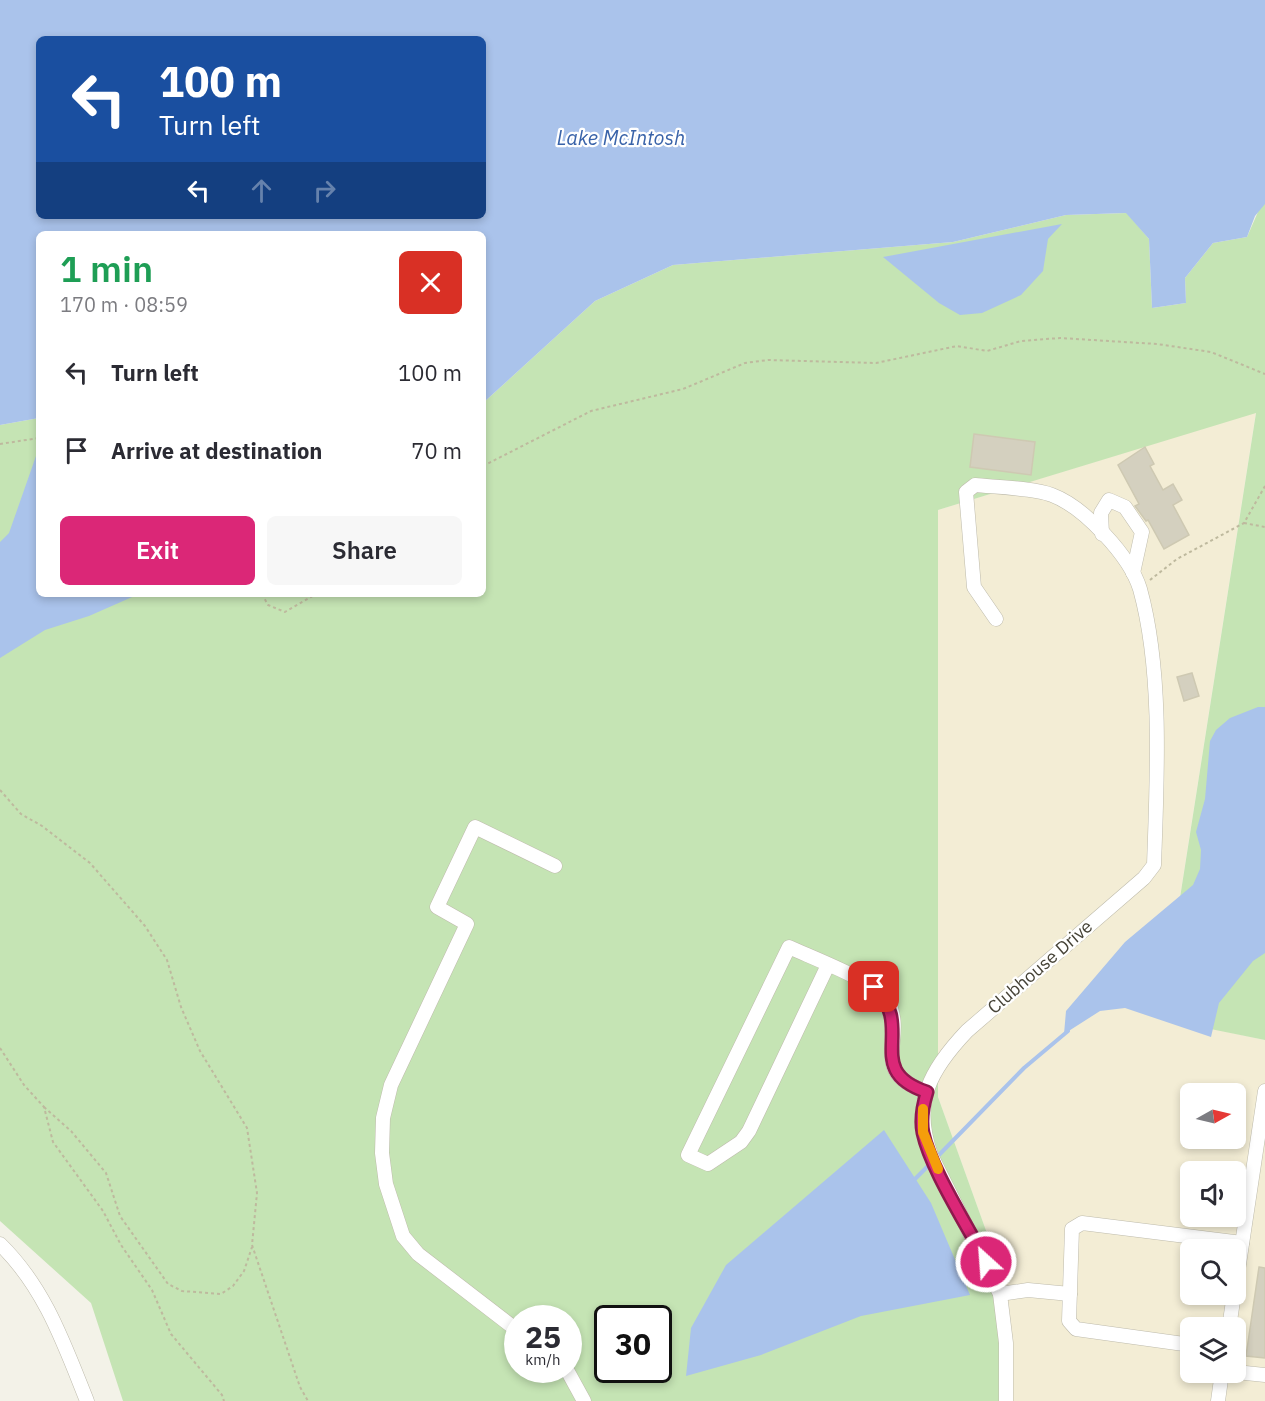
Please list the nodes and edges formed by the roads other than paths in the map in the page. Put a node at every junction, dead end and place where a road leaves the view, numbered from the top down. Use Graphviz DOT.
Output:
graph roads {
  1 [pos="1102,534"];
  2 [pos="1133,573"];
  3 [pos="996,619"];
  4 [pos="555,866"];
  5 [pos="828,965"];
  6 [pos="1265,1091"];
  7 [pos="927,1092"];
  8 [pos="1262,1130"];
  9 [pos="1210,1239"];
  10 [pos="1243,1239"];
  11 [pos="0,1244"];
  12 [pos="1000,1294"];
  13 [pos="1070,1294"];
  14 [pos="504,1321"];
  15 [pos="1180,1343"];
  16 [pos="1246,1373"];
  17 [pos="1265,1375"];
  18 [pos="574,1383"];
  19 [pos="1220,1383"];
  20 [pos="87,1401"];
  21 [pos="584,1401"];
  22 [pos="1006,1401"];
  23 [pos="1218,1401"];
  1 -- 2 [label="street, Clubhouse Drive"];
  1 -- 2 [label="street"];
  1 -- 3 [label="street, Clubhouse Drive"];
  2 -- 7 [label="street, Clubhouse Drive"];
  4 -- 14 [label="street"];
  5 -- 5 [label="street"];
  5 -- 7 [label="street"];
  6 -- 8 [label="street"];
  7 -- 12 [label="street, Clubhouse Drive"];
  8 -- 10 [label="street"];
  9 -- 13 [label="street"];
  11 -- 20 [label="street"];
  12 -- 13 [label="street"];
  12 -- 22 [label="street, Clubhouse Drive"];
  13 -- 15 [label="street"];
  16 -- 17 [label="street"];
  18 -- 21 [label="street"];
  19 -- 23 [label="street"];
}
